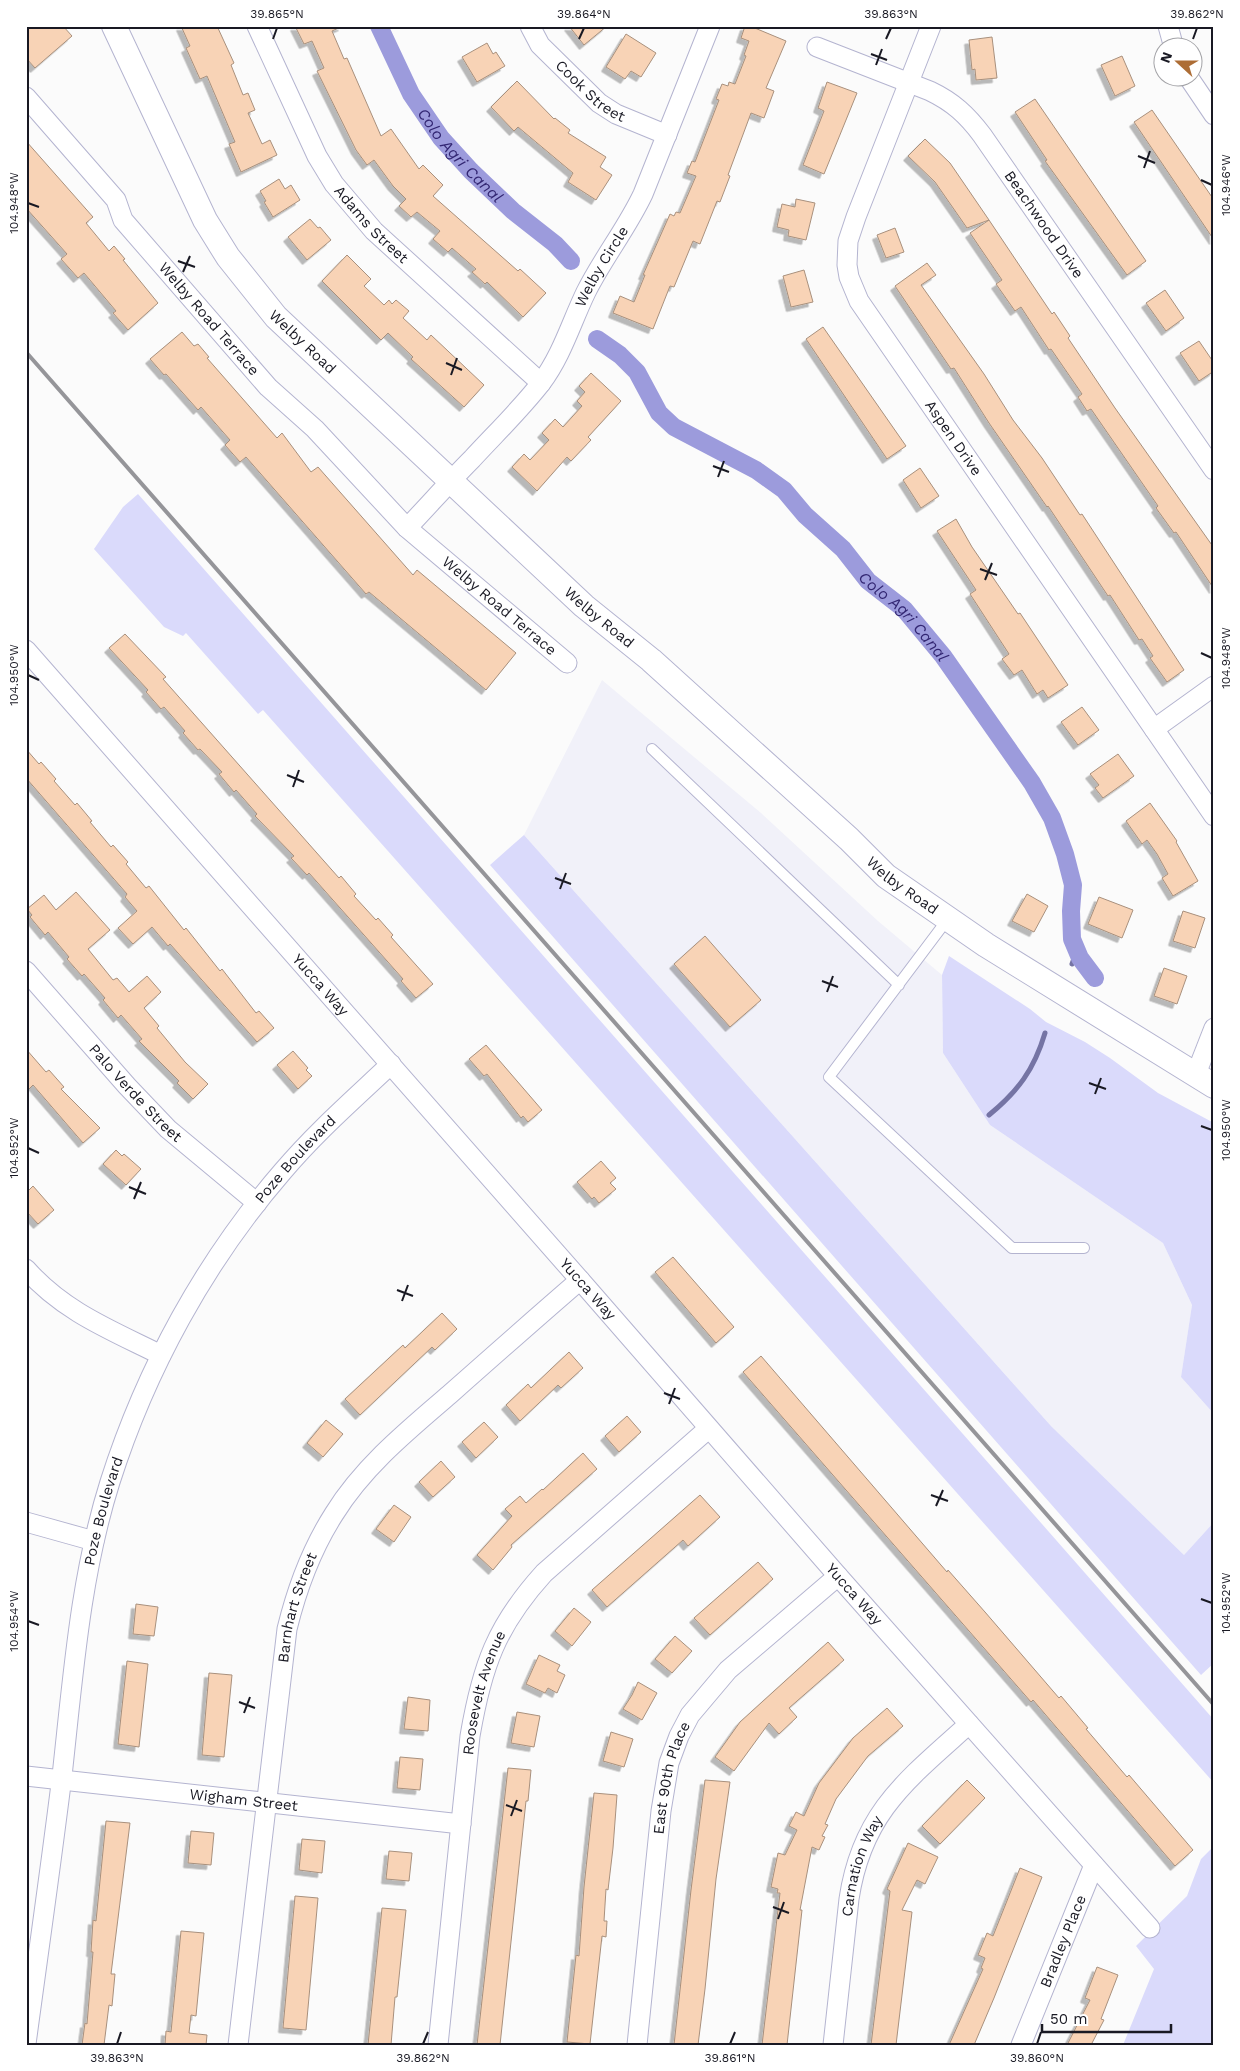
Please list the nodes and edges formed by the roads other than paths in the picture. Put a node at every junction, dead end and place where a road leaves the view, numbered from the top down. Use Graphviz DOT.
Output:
graph roads {
  1 [pos="114,26"];
  2 [pos="257,26"];
  3 [pos="530,26"];
  4 [pos="710,26"];
  5 [pos="931,26"];
  6 [pos="817,47"];
  7 [pos="908,82"];
  8 [pos="1196,88"];
  9 [pos="26,98"];
  10 [pos="1214,115"];
  11 [pos="667,135"];
  12 [pos="540,383"];
  13 [pos="1214,470"];
  14 [pos="451,480"];
  15 [pos="407,528"];
  16 [pos="26,650"];
  17 [pos="566,663"];
  18 [pos="1214,686"];
  19 [pos="1154,729"];
  20 [pos="652,749"];
  21 [pos="1214,816"];
  22 [pos="947,920"];
  23 [pos="26,972"];
  24 [pos="899,985"];
  25 [pos="1214,1028"];
  26 [pos="391,1064"];
  27 [pos="1205,1080"];
  28 [pos="257,1203"];
  29 [pos="1084,1248"];
  30 [pos="26,1269"];
  31 [pos="580,1280"];
  32 [pos="161,1355"];
  33 [pos="708,1429"];
  34 [pos="26,1522"];
  35 [pos="94,1541"];
  36 [pos="838,1576"];
  37 [pos="969,1724"];
  38 [pos="26,1776"];
  39 [pos="61,1781"];
  40 [pos="267,1804"];
  41 [pos="461,1824"];
  42 [pos="1094,1865"];
  43 [pos="1150,1928"];
  44 [pos="26,2044"];
  45 [pos="238,2045"];
  46 [pos="438,2045"];
  47 [pos="636,2045"];
  48 [pos="833,2045"];
  49 [pos="1021,2045"];
  1 -- 14 [label="street, Welby Road"];
  2 -- 12 [label="street, Adams Street"];
  3 -- 11 [label="street, Cook Street"];
  4 -- 11 [label="street, Welby Circle"];
  5 -- 7 [label="street, Aspen Drive"];
  6 -- 7 [label="street, Beachwood Drive"];
  7 -- 13 [label="street, Beachwood Drive"];
  7 -- 19 [label="street, Aspen Drive"];
  8 -- 10 [label="street"];
  9 -- 15 [label="street, Welby Road Terrace"];
  11 -- 12 [label="street, Welby Circle"];
  12 -- 14 [label="street, Welby Circle"];
  14 -- 15 [label="street"];
  14 -- 22 [label="street, Welby Road"];
  15 -- 17 [label="street, Welby Road Terrace"];
  16 -- 26 [label="street, Yucca Way"];
  18 -- 19 [label="street"];
  19 -- 21 [label="street, Aspen Drive"];
  20 -- 24 [label="lane"];
  22 -- 24 [label="lane"];
  22 -- 27 [label="street, Welby Road"];
  23 -- 28 [label="street, Palo Verde Street"];
  24 -- 29 [label="lane"];
  25 -- 27 [label="street"];
  26 -- 28 [label="street, Poze Boulevard"];
  26 -- 31 [label="street, Yucca Way"];
  28 -- 32 [label="street, Poze Boulevard"];
  30 -- 32 [label="street"];
  31 -- 33 [label="street, Yucca Way"];
  31 -- 40 [label="street, Barnhart Street"];
  32 -- 35 [label="street, Poze Boulevard"];
  33 -- 36 [label="street, Yucca Way"];
  33 -- 41 [label="street, Roosevelt Avenue"];
  34 -- 35 [label="street"];
  35 -- 39 [label="street, Poze Boulevard"];
  36 -- 37 [label="street, Yucca Way"];
  36 -- 47 [label="street, East 90th Place"];
  37 -- 42 [label="street, Yucca Way"];
  37 -- 48 [label="street, Carnation Way"];
  38 -- 39 [label="street, Wigham Street"];
  39 -- 40 [label="street, Wigham Street"];
  39 -- 44 [label="street, Poze Boulevard"];
  40 -- 41 [label="street, Wigham Street"];
  40 -- 45 [label="street, Barnhart Street"];
  41 -- 46 [label="street, Roosevelt Avenue"];
  42 -- 43 [label="street, Yucca Way"];
  42 -- 49 [label="street, Bradley Place"];
}
